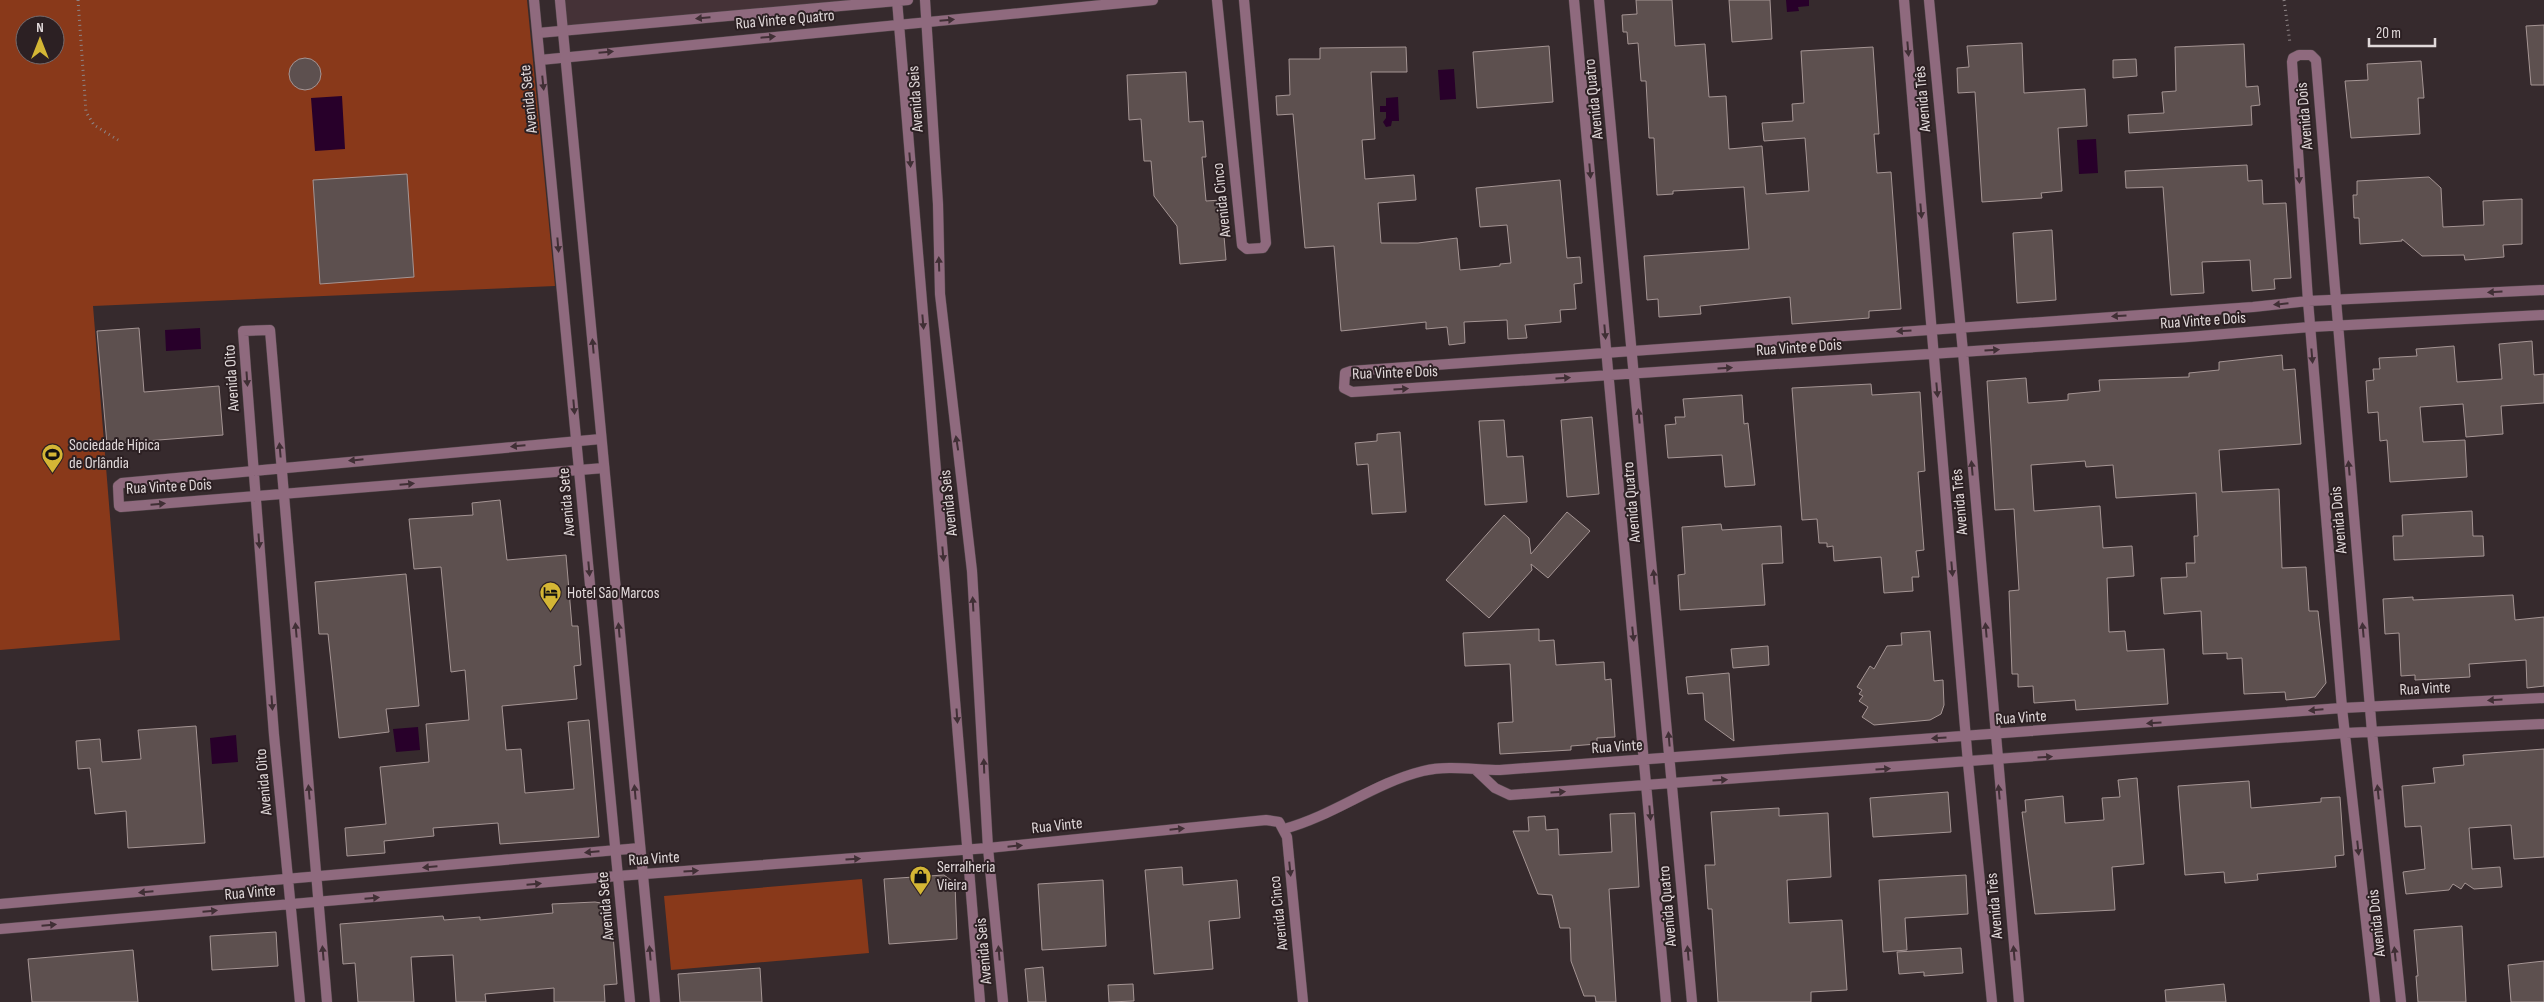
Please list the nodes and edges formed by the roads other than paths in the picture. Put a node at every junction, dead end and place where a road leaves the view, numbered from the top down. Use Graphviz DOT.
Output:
graph roads {
  1 [pos="534,0"];
  2 [pos="560,0"];
  3 [pos="908,0"];
  4 [pos="925,0"];
  5 [pos="1153,0"];
  6 [pos="1217,0"];
  7 [pos="1244,0"];
  8 [pos="1574,0"];
  9 [pos="1599,0"];
  10 [pos="1904,0"];
  11 [pos="1928,0"];
  12 [pos="897,1"];
  13 [pos="926,22"];
  14 [pos="898,24"];
  15 [pos="563,30"];
  16 [pos="538,33"];
  17 [pos="565,56"];
  18 [pos="540,60"];
  19 [pos="2544,290"];
  20 [pos="2335,300"];
  21 [pos="2308,301"];
  22 [pos="2544,315"];
  23 [pos="2337,326"];
  24 [pos="1959,327"];
  25 [pos="2310,327"];
  26 [pos="1931,329"];
  27 [pos="1633,351"];
  28 [pos="1606,352"];
  29 [pos="1962,352"];
  30 [pos="1934,354"];
  31 [pos="1636,374"];
  32 [pos="1608,376"];
  33 [pos="601,439"];
  34 [pos="577,440"];
  35 [pos="282,468"];
  36 [pos="604,468"];
  37 [pos="579,470"];
  38 [pos="254,471"];
  39 [pos="284,494"];
  40 [pos="256,496"];
  41 [pos="2544,698"];
  42 [pos="2370,706"];
  43 [pos="2342,708"];
  44 [pos="2544,724"];
  45 [pos="2372,732"];
  46 [pos="2346,733"];
  47 [pos="1995,735"];
  48 [pos="1966,736"];
  49 [pos="1671,758"];
  50 [pos="1645,760"];
  51 [pos="1996,760"];
  52 [pos="1968,763"];
  53 [pos="1476,770"];
  54 [pos="1673,784"];
  55 [pos="1648,785"];
  56 [pos="1282,826"];
  57 [pos="640,848"];
  58 [pos="988,848"];
  59 [pos="616,850"];
  60 [pos="966,850"];
  61 [pos="643,875"];
  62 [pos="618,876"];
  63 [pos="316,877"];
  64 [pos="288,879"];
  65 [pos="318,902"];
  66 [pos="0,904"];
  67 [pos="290,904"];
  68 [pos="0,930"];
  69 [pos="300,1002"];
  70 [pos="327,1002"];
  71 [pos="630,1002"];
  72 [pos="655,1002"];
  73 [pos="980,1002"];
  74 [pos="1003,1002"];
  75 [pos="1303,1002"];
  76 [pos="1666,1002"];
  77 [pos="1692,1002"];
  78 [pos="1992,1002"];
  79 [pos="2019,1002"];
  80 [pos="2375,1002"];
  81 [pos="2401,1002"];
  1 -- 16 [label="street, Avenida Sete"];
  2 -- 15 [label="street"];
  3 -- 12 [label="street, Rua Vinte e Quatro"];
  4 -- 13 [label="street, Avenida Seis"];
  13 -- 5 [label="street, Rua Vinte e Quatro, one-way"];
  6 -- 7 [label="street, Avenida Cinco"];
  8 -- 28 [label="street, Avenida Quatro, one-way"];
  9 -- 27 [label="street, Avenida Quatro"];
  10 -- 26 [label="street, Avenida Três, one-way"];
  11 -- 24 [label="street, Avenida Três"];
  12 -- 14 [label="street, Avenida Seis"];
  12 -- 15 [label="street, Rua Vinte e Quatro, one-way"];
  13 -- 14 [label="street, Rua Vinte e Quatro"];
  58 -- 13 [label="street, Avenida Seis, one-way"];
  17 -- 14 [label="street, Rua Vinte e Quatro, one-way"];
  14 -- 60 [label="street, Avenida Seis, one-way"];
  15 -- 16 [label="street, Rua Vinte e Quatro"];
  15 -- 17 [label="street"];
  16 -- 18 [label="street, Avenida Sete"];
  17 -- 18 [label="street, Rua Vinte e Quatro"];
  33 -- 17 [label="street, one-way"];
  18 -- 34 [label="street, Avenida Sete, one-way"];
  19 -- 20 [label="street, Rua Vinte e Dois, one-way"];
  20 -- 21 [label="street, Rua Vinte e Dois"];
  20 -- 21 [label="street, Avenida Dois, one-way"];
  20 -- 23 [label="street, Avenida Dois"];
  21 -- 24 [label="street, Rua Vinte e Dois, one-way"];
  21 -- 25 [label="street, Avenida Dois"];
  22 -- 23 [label="street, Rua Vinte e Dois"];
  23 -- 25 [label="street, Rua Vinte e Dois"];
  42 -- 23 [label="street, Avenida Dois, one-way"];
  24 -- 26 [label="street, Rua Vinte e Dois"];
  24 -- 29 [label="street, Avenida Três"];
  29 -- 25 [label="street, Rua Vinte e Dois, one-way"];
  25 -- 43 [label="street, Avenida Dois, one-way"];
  26 -- 27 [label="street, Rua Vinte e Dois, one-way"];
  26 -- 30 [label="street, Avenida Três"];
  27 -- 28 [label="street, Rua Vinte e Dois"];
  27 -- 31 [label="street, Avenida Quatro"];
  28 -- 32 [label="street, Avenida Quatro"];
  28 -- 32 [label="street, Rua Vinte e Dois, one-way"];
  29 -- 30 [label="street, Rua Vinte e Dois"];
  47 -- 29 [label="street, Avenida Três, one-way"];
  31 -- 30 [label="street, Rua Vinte e Dois, one-way"];
  30 -- 48 [label="street, Avenida Três, one-way"];
  31 -- 32 [label="street, Rua Vinte e Dois"];
  49 -- 31 [label="street, Avenida Quatro, one-way"];
  32 -- 50 [label="street, Avenida Quatro, one-way"];
  33 -- 34 [label="street, Rua Vinte e Dois"];
  33 -- 36 [label="street"];
  34 -- 35 [label="street, Rua Vinte e Dois, one-way"];
  34 -- 37 [label="street, Avenida Sete"];
  35 -- 38 [label="street, Rua Vinte e Dois"];
  35 -- 38 [label="street, Avenida Oito, one-way"];
  35 -- 39 [label="street, Avenida Oito"];
  36 -- 37 [label="street, Rua Vinte e Dois"];
  57 -- 36 [label="street, one-way"];
  39 -- 37 [label="street, Rua Vinte e Dois, one-way"];
  37 -- 59 [label="street, Avenida Sete, one-way"];
  38 -- 40 [label="street, Avenida Oito"];
  38 -- 40 [label="street, Rua Vinte e Dois, one-way"];
  39 -- 40 [label="street, Rua Vinte e Dois"];
  63 -- 39 [label="street, Avenida Oito, one-way"];
  40 -- 64 [label="street, Avenida Oito, one-way"];
  41 -- 42 [label="street, Rua Vinte, one-way"];
  42 -- 43 [label="street, Rua Vinte"];
  42 -- 45 [label="street, Avenida Dois"];
  43 -- 46 [label="street, Avenida Dois"];
  43 -- 47 [label="street, Rua Vinte, one-way"];
  44 -- 45 [label="street"];
  45 -- 46 [label="street"];
  81 -- 45 [label="street, Avenida Dois, one-way"];
  51 -- 46 [label="street, one-way"];
  46 -- 80 [label="street, Avenida Dois, one-way"];
  47 -- 48 [label="street, Rua Vinte"];
  47 -- 51 [label="street, Avenida Três"];
  48 -- 49 [label="street, Rua Vinte, one-way"];
  48 -- 52 [label="street, Avenida Três"];
  49 -- 50 [label="street, Rua Vinte"];
  49 -- 54 [label="street, Avenida Quatro"];
  50 -- 53 [label="street, Rua Vinte"];
  50 -- 55 [label="street, Avenida Quatro"];
  51 -- 52 [label="street"];
  79 -- 51 [label="street, Avenida Três, one-way"];
  54 -- 52 [label="street, one-way"];
  52 -- 78 [label="street, Avenida Três"];
  53 -- 55 [label="street, one-way"];
  53 -- 56 [label="street, Rua Vinte"];
  54 -- 55 [label="street"];
  77 -- 54 [label="street, Avenida Quatro, one-way"];
  55 -- 76 [label="street, Avenida Quatro, one-way"];
  58 -- 56 [label="street, Rua Vinte, one-way"];
  56 -- 75 [label="street, Avenida Cinco, one-way"];
  57 -- 59 [label="street, Rua Vinte"];
  57 -- 61 [label="street"];
  58 -- 60 [label="street, Rua Vinte"];
  74 -- 58 [label="street, Avenida Seis, one-way"];
  59 -- 62 [label="street, Avenida Sete"];
  59 -- 63 [label="street, Rua Vinte, one-way"];
  61 -- 60 [label="street, Rua Vinte, one-way"];
  60 -- 73 [label="street, Avenida Seis"];
  61 -- 62 [label="street, Rua Vinte"];
  72 -- 61 [label="street, one-way"];
  65 -- 62 [label="street, Rua Vinte, one-way"];
  62 -- 71 [label="street, Avenida Sete"];
  63 -- 64 [label="street, Rua Vinte"];
  63 -- 65 [label="street, Avenida Oito"];
  64 -- 66 [label="street, Rua Vinte, one-way"];
  64 -- 67 [label="street, Avenida Oito"];
  65 -- 67 [label="street, Rua Vinte"];
  70 -- 65 [label="street, Avenida Oito, one-way"];
  68 -- 67 [label="street, Rua Vinte, one-way"];
  67 -- 69 [label="street, Avenida Oito"];
}
